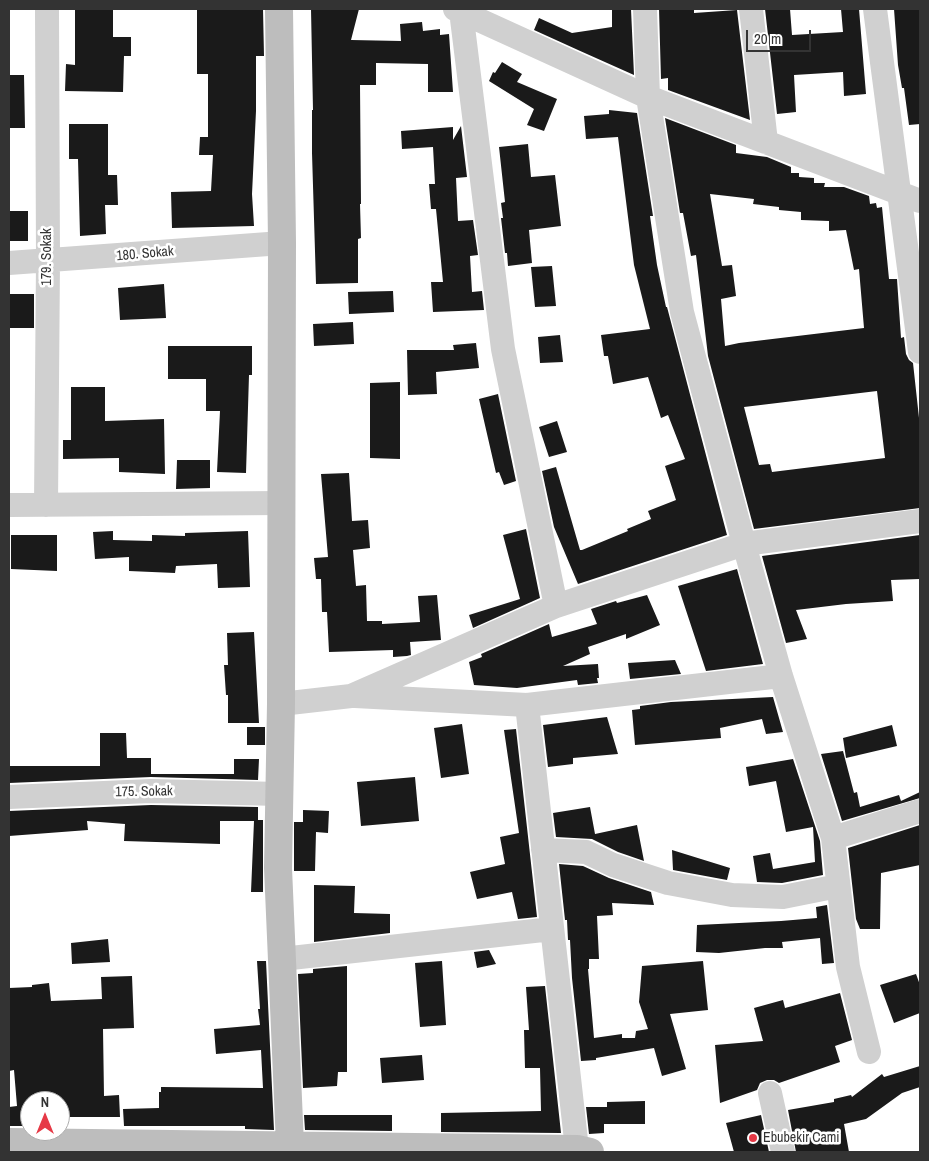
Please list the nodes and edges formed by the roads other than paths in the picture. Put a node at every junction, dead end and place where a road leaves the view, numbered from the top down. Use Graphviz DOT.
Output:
graph roads {
  1 [pos="47,9"];
  2 [pos="279,9"];
  3 [pos="646,9"];
  4 [pos="751,9"];
  5 [pos="875,9"];
  6 [pos="459,10"];
  7 [pos="648,97"];
  8 [pos="766,142"];
  9 [pos="910,197"];
  10 [pos="282,243"];
  11 [pos="48,261"];
  12 [pos="9,263"];
  13 [pos="920,352"];
  14 [pos="282,503"];
  15 [pos="9,505"];
  16 [pos="46,505"];
  17 [pos="920,521"];
  18 [pos="744,544"];
  19 [pos="556,606"];
  20 [pos="781,676"];
  21 [pos="351,696"];
  22 [pos="281,704"];
  23 [pos="527,705"];
  24 [pos="280,794"];
  25 [pos="9,797"];
  26 [pos="920,811"];
  27 [pos="833,838"];
  28 [pos="543,850"];
  29 [pos="838,886"];
  30 [pos="552,929"];
  31 [pos="282,958"];
  32 [pos="869,1052"];
  33 [pos="770,1093"];
  34 [pos="9,1142"];
  35 [pos="290,1145"];
  36 [pos="106,1148"];
  37 [pos="384,1149"];
  38 [pos="584,1151"];
  39 [pos="783,1152"];
  1 -- 11 [label="street, 179. Sokak"];
  2 -- 10 [label="street"];
  3 -- 7 [label="street"];
  4 -- 8 [label="street"];
  5 -- 9 [label="street"];
  6 -- 7 [label="street"];
  6 -- 19 [label="street"];
  7 -- 8 [label="street"];
  7 -- 18 [label="street"];
  8 -- 9 [label="street"];
  9 -- 13 [label="street"];
  10 -- 11 [label="street, 180. Sokak"];
  10 -- 14 [label="street"];
  11 -- 12 [label="street, 180. Sokak"];
  11 -- 16 [label="street, 179. Sokak"];
  14 -- 16 [label="street"];
  14 -- 22 [label="street"];
  15 -- 16 [label="street"];
  17 -- 18 [label="street"];
  18 -- 19 [label="street"];
  18 -- 20 [label="street"];
  19 -- 21 [label="street"];
  20 -- 23 [label="street"];
  20 -- 27 [label="street"];
  21 -- 22 [label="street"];
  21 -- 23 [label="street"];
  22 -- 24 [label="street"];
  23 -- 28 [label="street"];
  24 -- 25 [label="street, 175. Sokak"];
  24 -- 31 [label="street"];
  26 -- 27 [label="street"];
  27 -- 29 [label="street"];
  28 -- 29 [label="street"];
  28 -- 30 [label="street"];
  29 -- 32 [label="street"];
  30 -- 31 [label="street"];
  30 -- 38 [label="street"];
  31 -- 35 [label="street"];
  33 -- 39 [label="street"];
  34 -- 36 [label="street"];
  35 -- 36 [label="street"];
  35 -- 37 [label="street"];
  37 -- 38 [label="street"];
}
